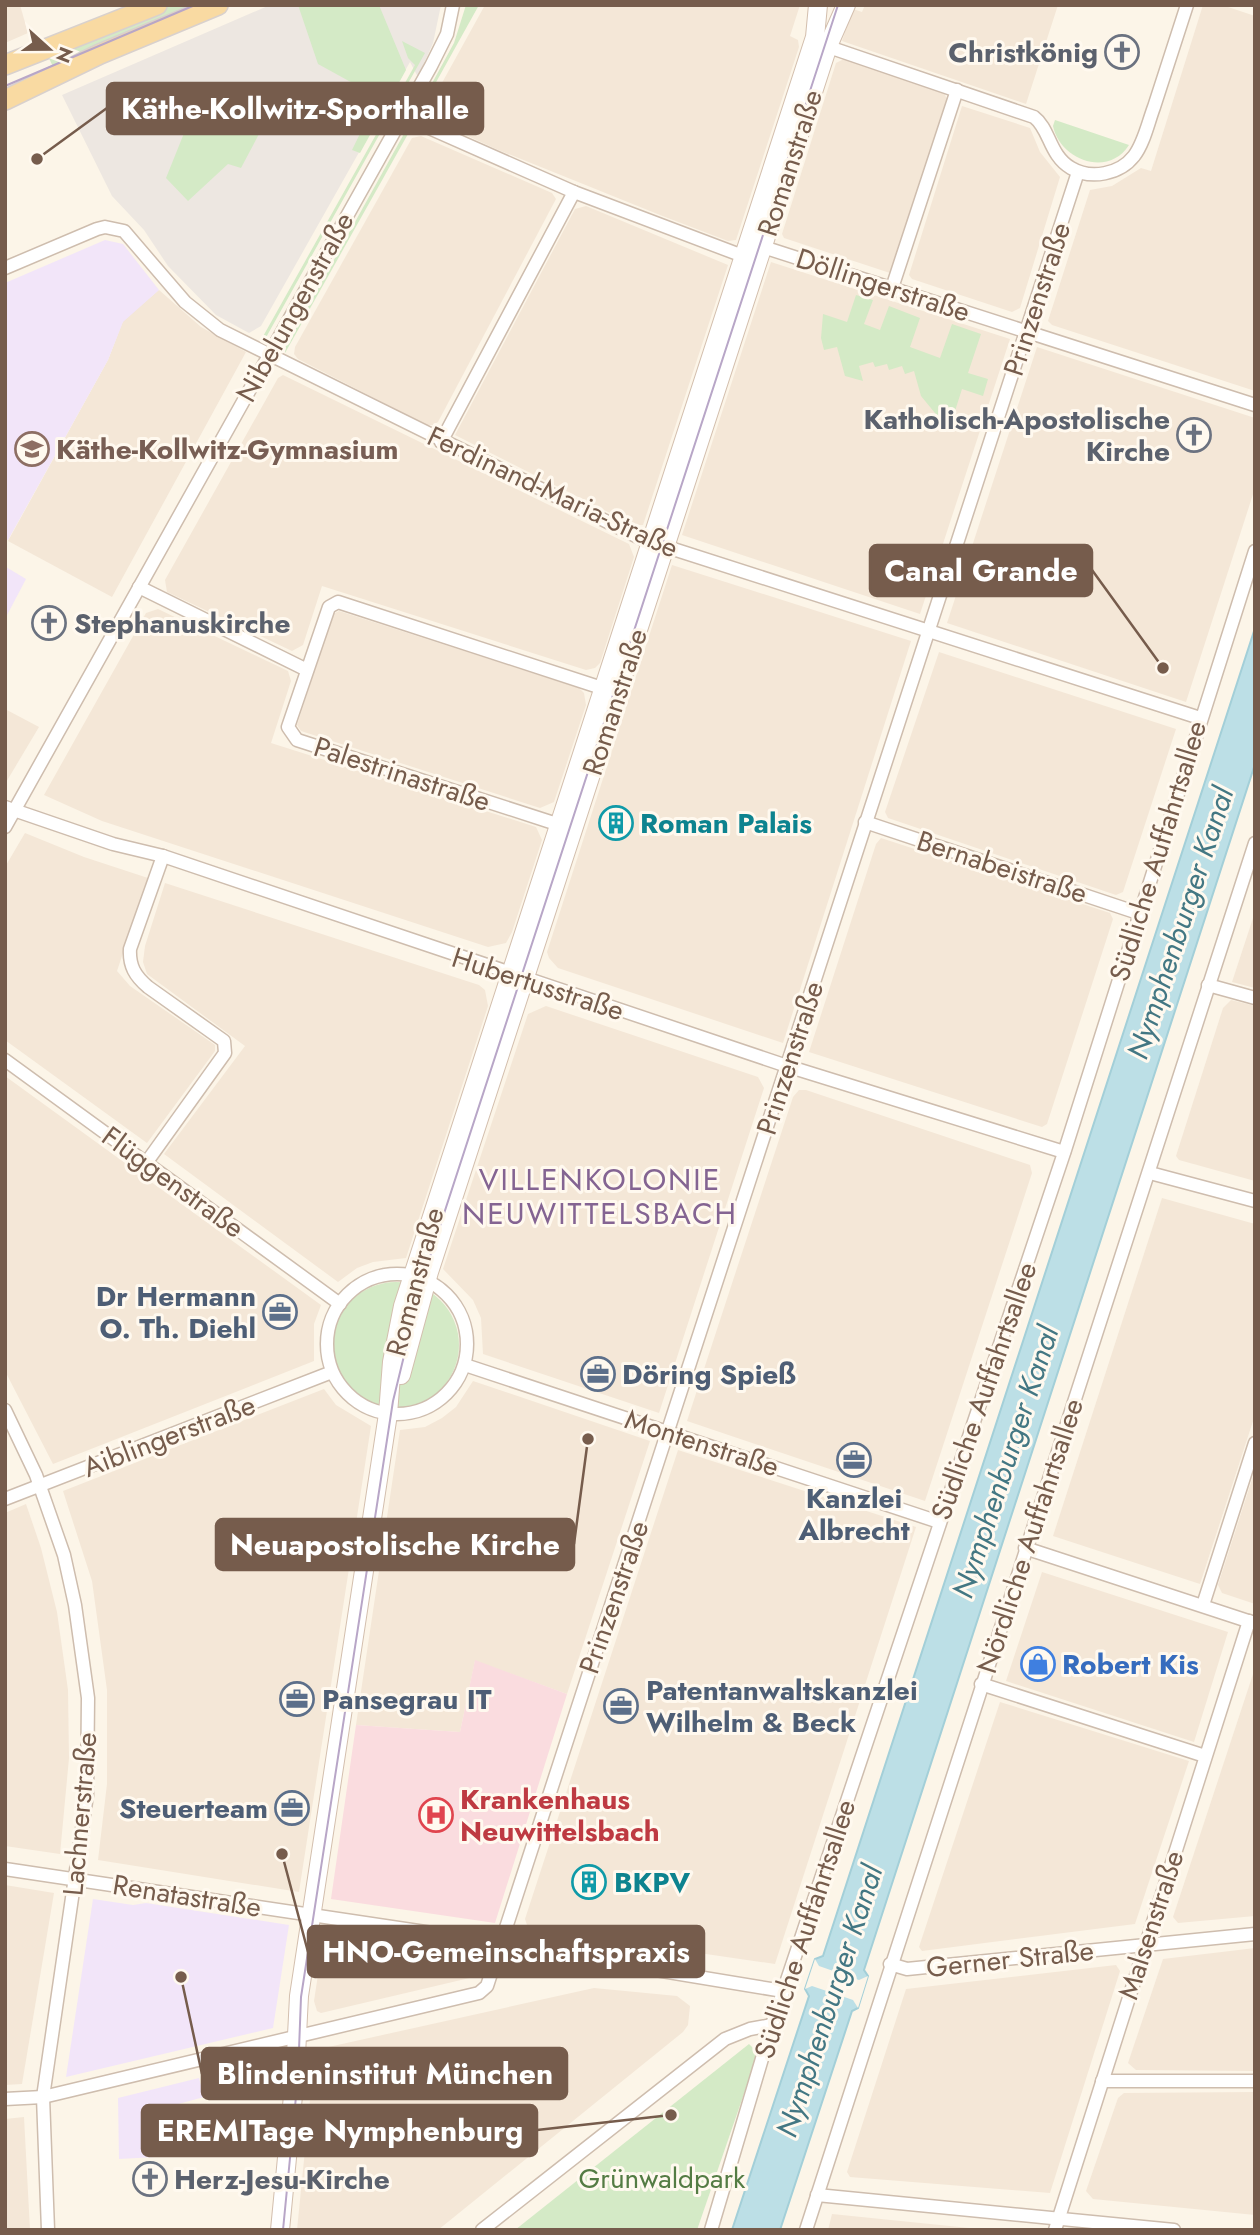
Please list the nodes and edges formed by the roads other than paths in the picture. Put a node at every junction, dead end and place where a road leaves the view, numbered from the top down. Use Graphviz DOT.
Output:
graph roads {
  1 [pos="156,5"];
  2 [pos="218,5"];
  3 [pos="453,5"];
  4 [pos="818,5"];
  5 [pos="846,5"];
  6 [pos="1187,5"];
  7 [pos="821,44"];
  8 [pos="5,65"];
  9 [pos="957,90"];
  10 [pos="5,100"];
  11 [pos="402,116"];
  12 [pos="1078,172"];
  13 [pos="574,192"];
  14 [pos="763,247"];
  15 [pos="743,256"];
  16 [pos="5,268"];
  17 [pos="892,288"];
  18 [pos="1026,331"];
  19 [pos="268,356"];
  20 [pos="1255,405"];
  21 [pos="441,442"];
  22 [pos="658,544"];
  23 [pos="1255,551"];
  24 [pos="139,587"];
  25 [pos="929,629"];
  26 [pos="307,670"];
  27 [pos="610,691"];
  28 [pos="1200,718"];
  29 [pos="10,808"];
  30 [pos="865,822"];
  31 [pos="5,827"];
  32 [pos="566,827"];
  33 [pos="1255,843"];
  34 [pos="163,856"];
  35 [pos="1138,913"];
  36 [pos="518,977"];
  37 [pos="1208,985"];
  38 [pos="1255,998"];
  39 [pos="5,1060"];
  40 [pos="787,1066"];
  41 [pos="1064,1152"];
  42 [pos="146,1163"];
  43 [pos="1150,1173"];
  44 [pos="1255,1201"];
  45 [pos="419,1278"];
  46 [pos="340,1304"];
  47 [pos="465,1365"];
  48 [pos="332,1372"];
  49 [pos="389,1407"];
  50 [pos="5,1410"];
  51 [pos="669,1432"];
  52 [pos="1255,1443"];
  53 [pos="40,1486"];
  54 [pos="5,1499"];
  55 [pos="939,1522"];
  56 [pos="1025,1548"];
  57 [pos="1203,1605"];
  58 [pos="1252,1622"];
  59 [pos="981,1684"];
  60 [pos="1205,1756"];
  61 [pos="5,1869"];
  62 [pos="77,1879"];
  63 [pos="311,1914"];
  64 [pos="1255,1934"];
  65 [pos="501,1944"];
  66 [pos="1145,1946"];
  67 [pos="890,1965"];
  68 [pos="783,1992"];
  69 [pos="772,2025"];
  70 [pos="296,2036"];
  71 [pos="1102,2081"];
  72 [pos="1255,2081"];
  73 [pos="43,2097"];
  74 [pos="5,2099"];
  75 [pos="817,2195"];
  76 [pos="1056,2224"];
  77 [pos="48,2230"];
  78 [pos="280,2230"];
  79 [pos="482,2230"];
  80 [pos="711,2230"];
  81 [pos="806,2230"];
  82 [pos="1174,2230"];
  1 -- 8 [label="main road"];
  2 -- 10 [label="main road"];
  3 -- 11 [label="street, Nibelungenstraße"];
  4 -- 7 [label="main road, Romanstraße"];
  5 -- 7 [label="main road, Romanstraße"];
  6 -- 12 [label="street"];
  7 -- 9 [label="street"];
  7 -- 14 [label="main road, Romanstraße"];
  7 -- 15 [label="main road, Romanstraße"];
  9 -- 12 [label="street"];
  9 -- 17 [label="street"];
  11 -- 13 [label="street"];
  11 -- 19 [label="street, Nibelungenstraße"];
  12 -- 18 [label="street, Prinzenstraße"];
  13 -- 15 [label="street"];
  13 -- 21 [label="street"];
  14 -- 15 [label="street, Döllingerstraße"];
  14 -- 17 [label="street, Döllingerstraße"];
  14 -- 22 [label="main road, Romanstraße"];
  15 -- 22 [label="main road, Romanstraße"];
  16 -- 19 [label="street, Ferdinand-Maria-Straße"];
  17 -- 18 [label="street, Döllingerstraße"];
  18 -- 20 [label="street, Döllingerstraße"];
  18 -- 25 [label="street, Prinzenstraße"];
  19 -- 21 [label="street, Ferdinand-Maria-Straße"];
  19 -- 24 [label="street, Nibelungenstraße"];
  21 -- 22 [label="street, Ferdinand-Maria-Straße"];
  22 -- 25 [label="street, Ferdinand-Maria-Straße"];
  22 -- 27 [label="main road, Romanstraße"];
  23 -- 28 [label="street, Südliche Auffahrtsallee"];
  24 -- 26 [label="street"];
  24 -- 29 [label="street, Nibelungenstraße"];
  25 -- 28 [label="street, Ferdinand-Maria-Straße"];
  25 -- 30 [label="street, Prinzenstraße"];
  26 -- 27 [label="street, Palestrinastraße"];
  26 -- 32 [label="street, Palestrinastraße"];
  27 -- 32 [label="main road, Romanstraße"];
  28 -- 35 [label="street, Südliche Auffahrtsallee"];
  29 -- 31 [label="street, Nibelungenstraße"];
  29 -- 34 [label="street, Hubertusstraße"];
  30 -- 35 [label="street, Bernabeistraße"];
  30 -- 40 [label="street, Prinzenstraße"];
  32 -- 36 [label="main road, Romanstraße"];
  33 -- 37 [label="street, Nördliche Auffahrtsallee"];
  34 -- 36 [label="street, Hubertusstraße"];
  34 -- 42 [label="street"];
  35 -- 41 [label="street, Südliche Auffahrtsallee"];
  36 -- 40 [label="street, Hubertusstraße"];
  36 -- 45 [label="main road, Romanstraße"];
  37 -- 38 [label="street"];
  37 -- 43 [label="street, Nördliche Auffahrtsallee"];
  39 -- 42 [label="street, Flüggenstraße"];
  40 -- 41 [label="street, Hubertusstraße"];
  40 -- 51 [label="street, Prinzenstraße"];
  41 -- 55 [label="street, Südliche Auffahrtsallee"];
  42 -- 46 [label="street, Flüggenstraße"];
  43 -- 44 [label="street"];
  43 -- 56 [label="street, Nördliche Auffahrtsallee"];
  45 -- 46 [label="street"];
  45 -- 47 [label="street"];
  45 -- 49 [label="main road, Romanstraße"];
  46 -- 48 [label="street"];
  47 -- 49 [label="street"];
  47 -- 51 [label="street, Montenstraße"];
  48 -- 49 [label="street"];
  48 -- 53 [label="street, Aiblingerstraße"];
  49 -- 63 [label="main road, Romanstraße"];
  50 -- 53 [label="street, Lachnerstraße"];
  51 -- 55 [label="street, Montenstraße"];
  51 -- 65 [label="street, Prinzenstraße"];
  52 -- 57 [label="street"];
  53 -- 54 [label="street, Aiblingerstraße"];
  53 -- 62 [label="street, Lachnerstraße"];
  55 -- 68 [label="street, Südliche Auffahrtsallee"];
  56 -- 57 [label="street"];
  56 -- 59 [label="street, Nördliche Auffahrtsallee"];
  57 -- 58 [label="street"];
  58 -- 60 [label="street, Malsenstraße"];
  59 -- 60 [label="street"];
  59 -- 67 [label="street, Nördliche Auffahrtsallee"];
  60 -- 66 [label="street, Malsenstraße"];
  61 -- 62 [label="street, Renatastraße"];
  62 -- 63 [label="street, Renatastraße"];
  62 -- 73 [label="street, Lachnerstraße"];
  63 -- 65 [label="street, Renatastraße"];
  63 -- 70 [label="main road, Romanstraße"];
  64 -- 66 [label="street, Gerner Straße"];
  65 -- 68 [label="street, Renatastraße"];
  65 -- 70 [label="street, Prinzenstraße"];
  66 -- 67 [label="street, Gerner Straße"];
  66 -- 71 [label="street, Malsenstraße"];
  67 -- 75 [label="street, Nördliche Auffahrtsallee"];
  68 -- 69 [label="street, Südliche Auffahrtsallee"];
  69 -- 79 [label="street"];
  69 -- 80 [label="street, Südliche Auffahrtsallee"];
  70 -- 73 [label="street"];
  70 -- 78 [label="main road, Romanstraße"];
  71 -- 72 [label="street"];
  71 -- 76 [label="street, Malsenstraße"];
  73 -- 74 [label="street"];
  73 -- 77 [label="street, Lachnerstraße"];
  75 -- 76 [label="street"];
  75 -- 81 [label="street, Nördliche Auffahrtsallee"];
  76 -- 82 [label="street"];
}
